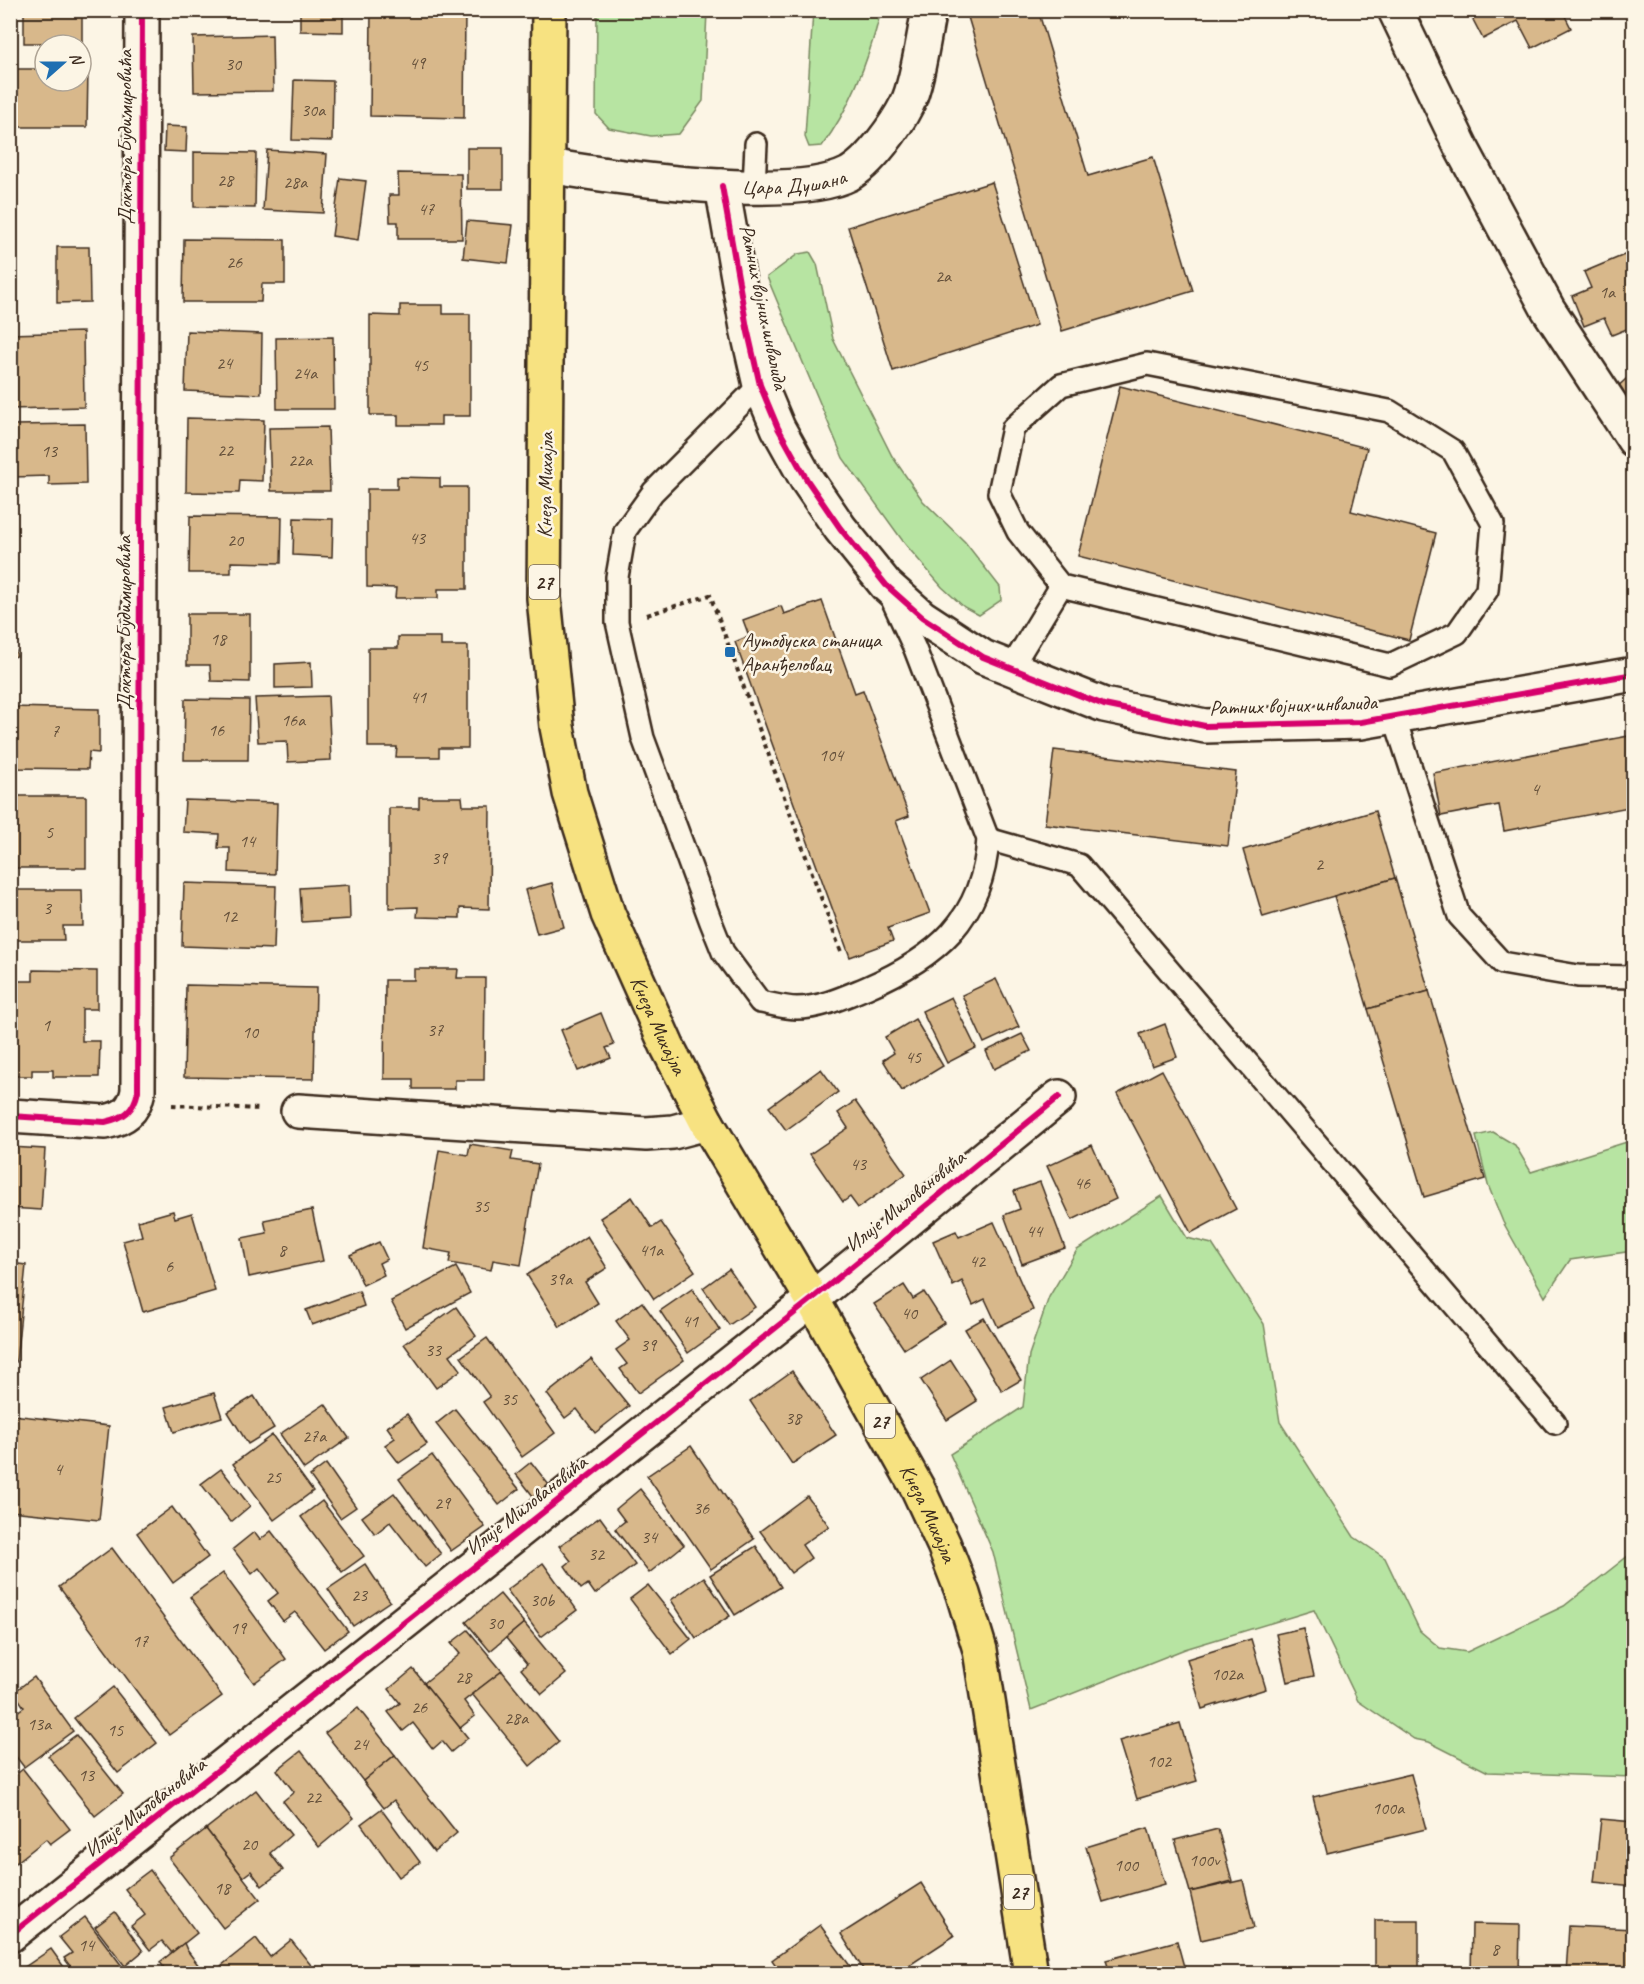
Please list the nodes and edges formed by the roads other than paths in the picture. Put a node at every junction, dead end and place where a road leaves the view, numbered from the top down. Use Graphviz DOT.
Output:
graph roads {
  1 [pos="142,10"];
  2 [pos="549,10"];
  3 [pos="929,10"];
  4 [pos="1395,10"];
  5 [pos="756,144"];
  6 [pos="549,166"];
  7 [pos="722,186"];
  8 [pos="754,186"];
  9 [pos="760,385"];
  10 [pos="1634,440"];
  11 [pos="886,585"];
  12 [pos="1061,586"];
  13 [pos="1011,668"];
  14 [pos="1634,674"];
  15 [pos="1394,716"];
  16 [pos="988,839"];
  17 [pos="1634,977"];
  18 [pos="1059,1097"];
  19 [pos="298,1111"];
  20 [pos="10,1116"];
  21 [pos="707,1123"];
  22 [pos="812,1299"];
  23 [pos="1555,1423"];
  24 [pos="10,1935"];
  25 [pos="1031,1974"];
  1 -- 20 [label="street, Доктора Будимировића"];
  2 -- 6 [label="main road, Кнеза Михајла / 27"];
  3 -- 8 [label="street, Цара Душана"];
  4 -- 10 [label="street"];
  5 -- 8 [label="lane"];
  6 -- 7 [label="street, Цара Душана"];
  6 -- 21 [label="main road, Кнеза Михајла / 27"];
  7 -- 8 [label="street, Цара Душана"];
  7 -- 9 [label="street, Ратних војних инвалида"];
  9 -- 11 [label="street, Ратних војних инвалида"];
  9 -- 16 [label="lane"];
  11 -- 13 [label="street, Ратних војних инвалида"];
  11 -- 16 [label="lane"];
  12 -- 12 [label="lane"];
  12 -- 13 [label="lane"];
  13 -- 15 [label="street, Ратних војних инвалида"];
  14 -- 15 [label="street, Ратних војних инвалида"];
  15 -- 17 [label="lane"];
  16 -- 23 [label="lane"];
  18 -- 22 [label="street, Илије Миловановића"];
  19 -- 21 [label="street"];
  21 -- 22 [label="main road, Кнеза Михајла / 27"];
  22 -- 24 [label="street, Илије Миловановића"];
  22 -- 25 [label="main road, Кнеза Михајла / 27"];
}
